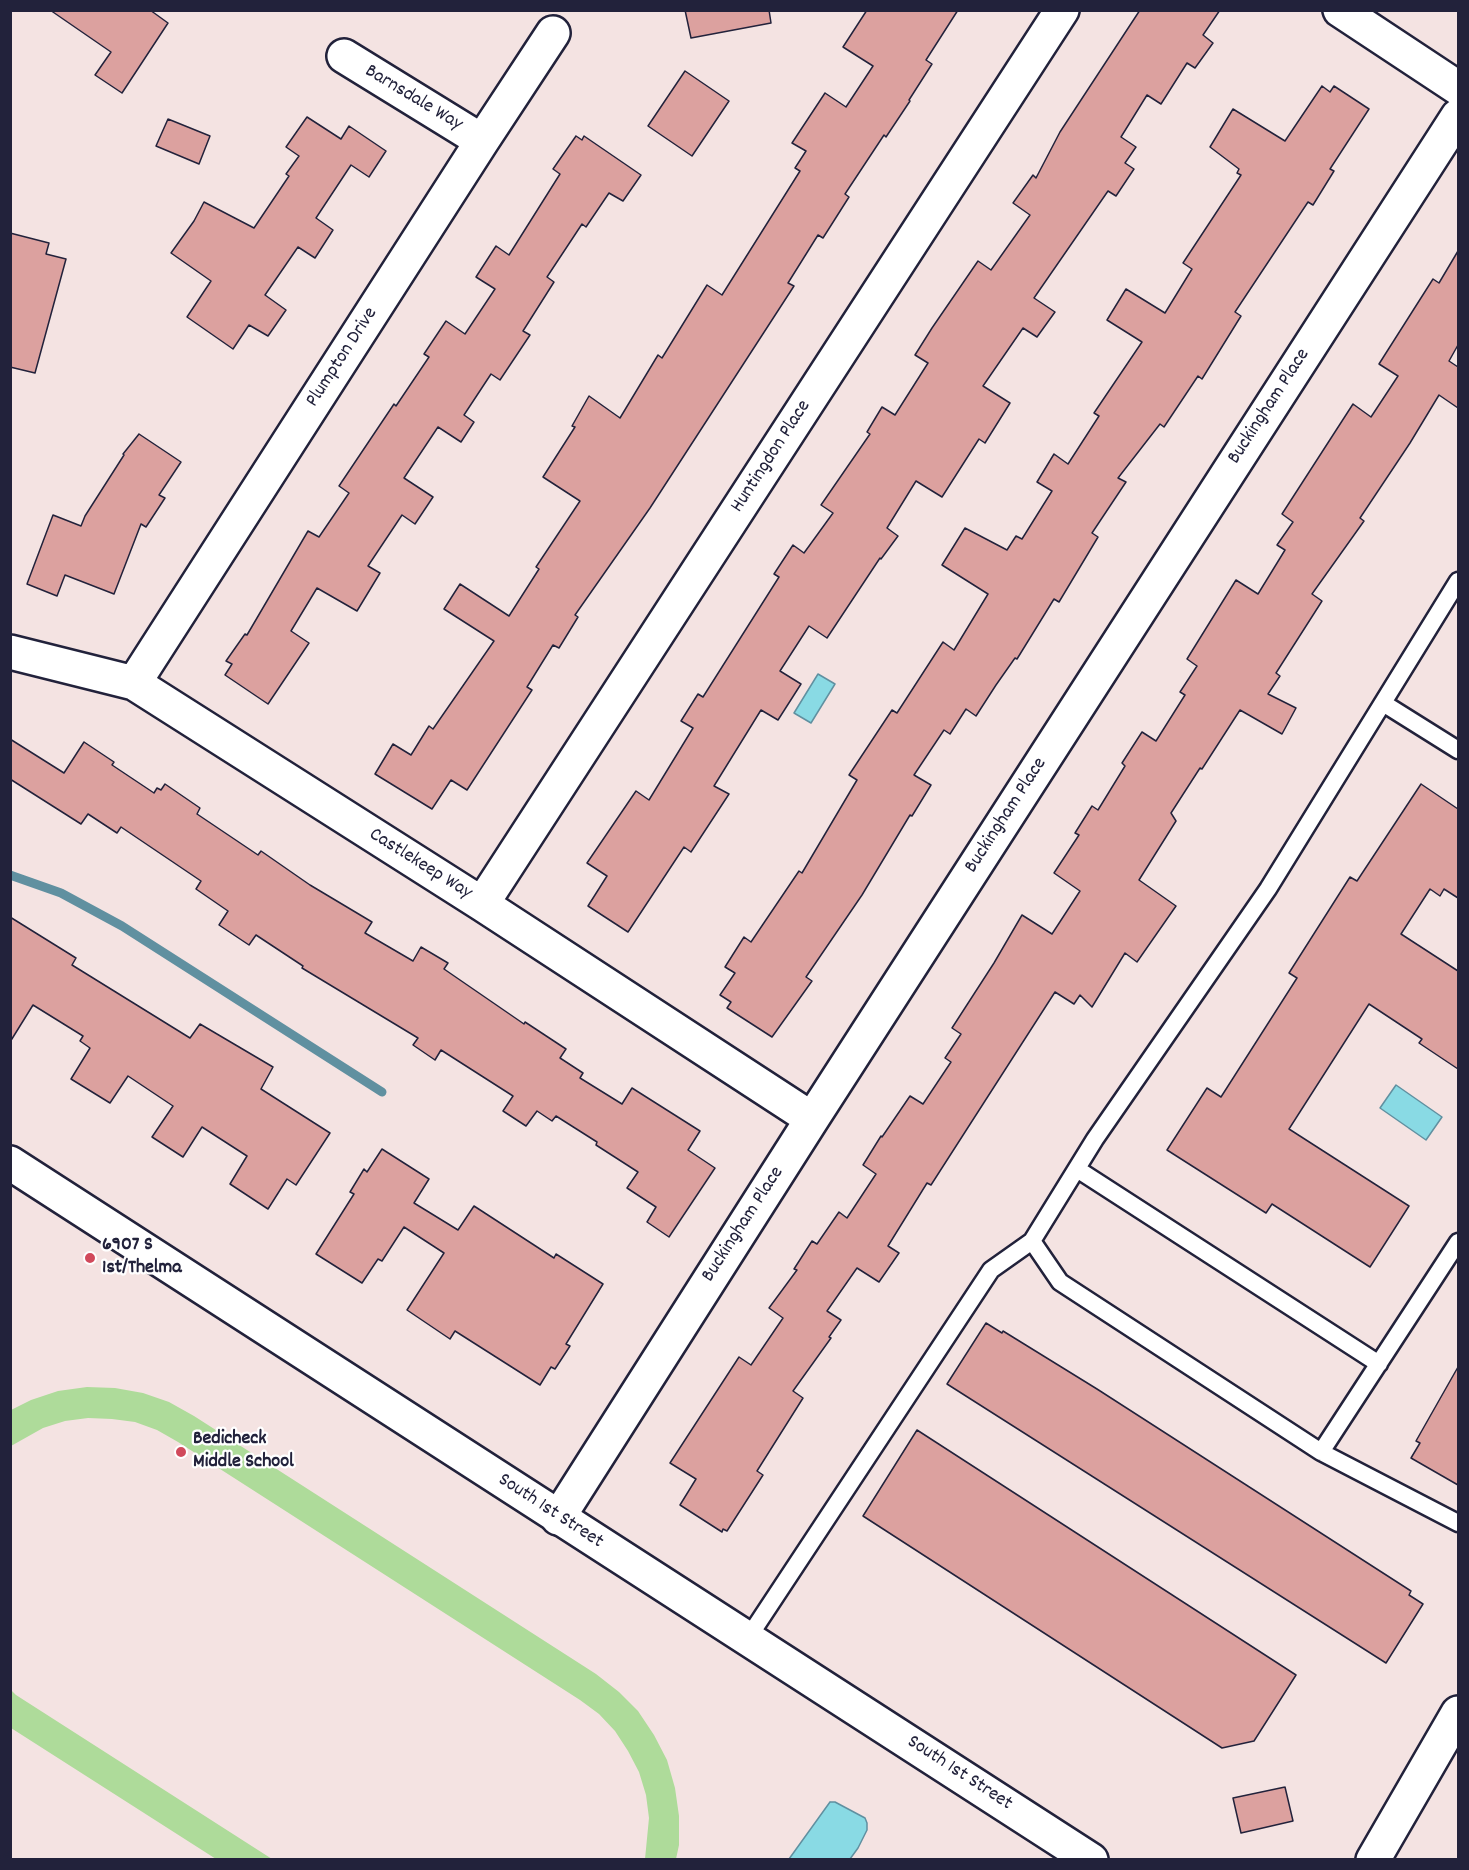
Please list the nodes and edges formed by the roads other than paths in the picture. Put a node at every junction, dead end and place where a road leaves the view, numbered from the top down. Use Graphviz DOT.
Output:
graph roads {
  1 [pos="1062,10"];
  2 [pos="1340,10"];
  3 [pos="553,33"];
  4 [pos="344,56"];
  5 [pos="1458,88"];
  6 [pos="1458,116"];
  7 [pos="482,141"];
  8 [pos="1458,581"];
  9 [pos="10,652"];
  10 [pos="134,683"];
  11 [pos="1383,703"];
  12 [pos="1458,750"];
  13 [pos="482,904"];
  14 [pos="812,1119"];
  15 [pos="10,1163"];
  16 [pos="1077,1169"];
  17 [pos="1032,1241"];
  18 [pos="1458,1242"];
  19 [pos="1379,1364"];
  20 [pos="1321,1452"];
  21 [pos="558,1518"];
  22 [pos="1458,1523"];
  23 [pos="748,1638"];
  24 [pos="1458,1713"];
  25 [pos="1091,1860"];
  26 [pos="1373,1860"];
  1 -- 13 [label="street, Huntingdon Place"];
  2 -- 5 [label="street"];
  3 -- 7 [label="street, Plumpton Drive"];
  4 -- 7 [label="street, Barnsdale Way"];
  6 -- 14 [label="street, Buckingham Place"];
  7 -- 10 [label="street, Plumpton Drive"];
  8 -- 11 [label="lane"];
  9 -- 10 [label="street, Castlekeep Way"];
  10 -- 13 [label="street, Castlekeep Way"];
  11 -- 12 [label="lane"];
  11 -- 16 [label="lane"];
  13 -- 14 [label="street, Castlekeep Way"];
  14 -- 21 [label="street, Buckingham Place"];
  15 -- 21 [label="street, South 1st Street"];
  16 -- 17 [label="lane"];
  16 -- 19 [label="lane"];
  17 -- 20 [label="lane"];
  17 -- 23 [label="lane"];
  18 -- 19 [label="lane"];
  19 -- 20 [label="lane"];
  20 -- 22 [label="lane"];
  21 -- 23 [label="street, South 1st Street"];
  23 -- 25 [label="street, South 1st Street"];
  24 -- 26 [label="street"];
}
